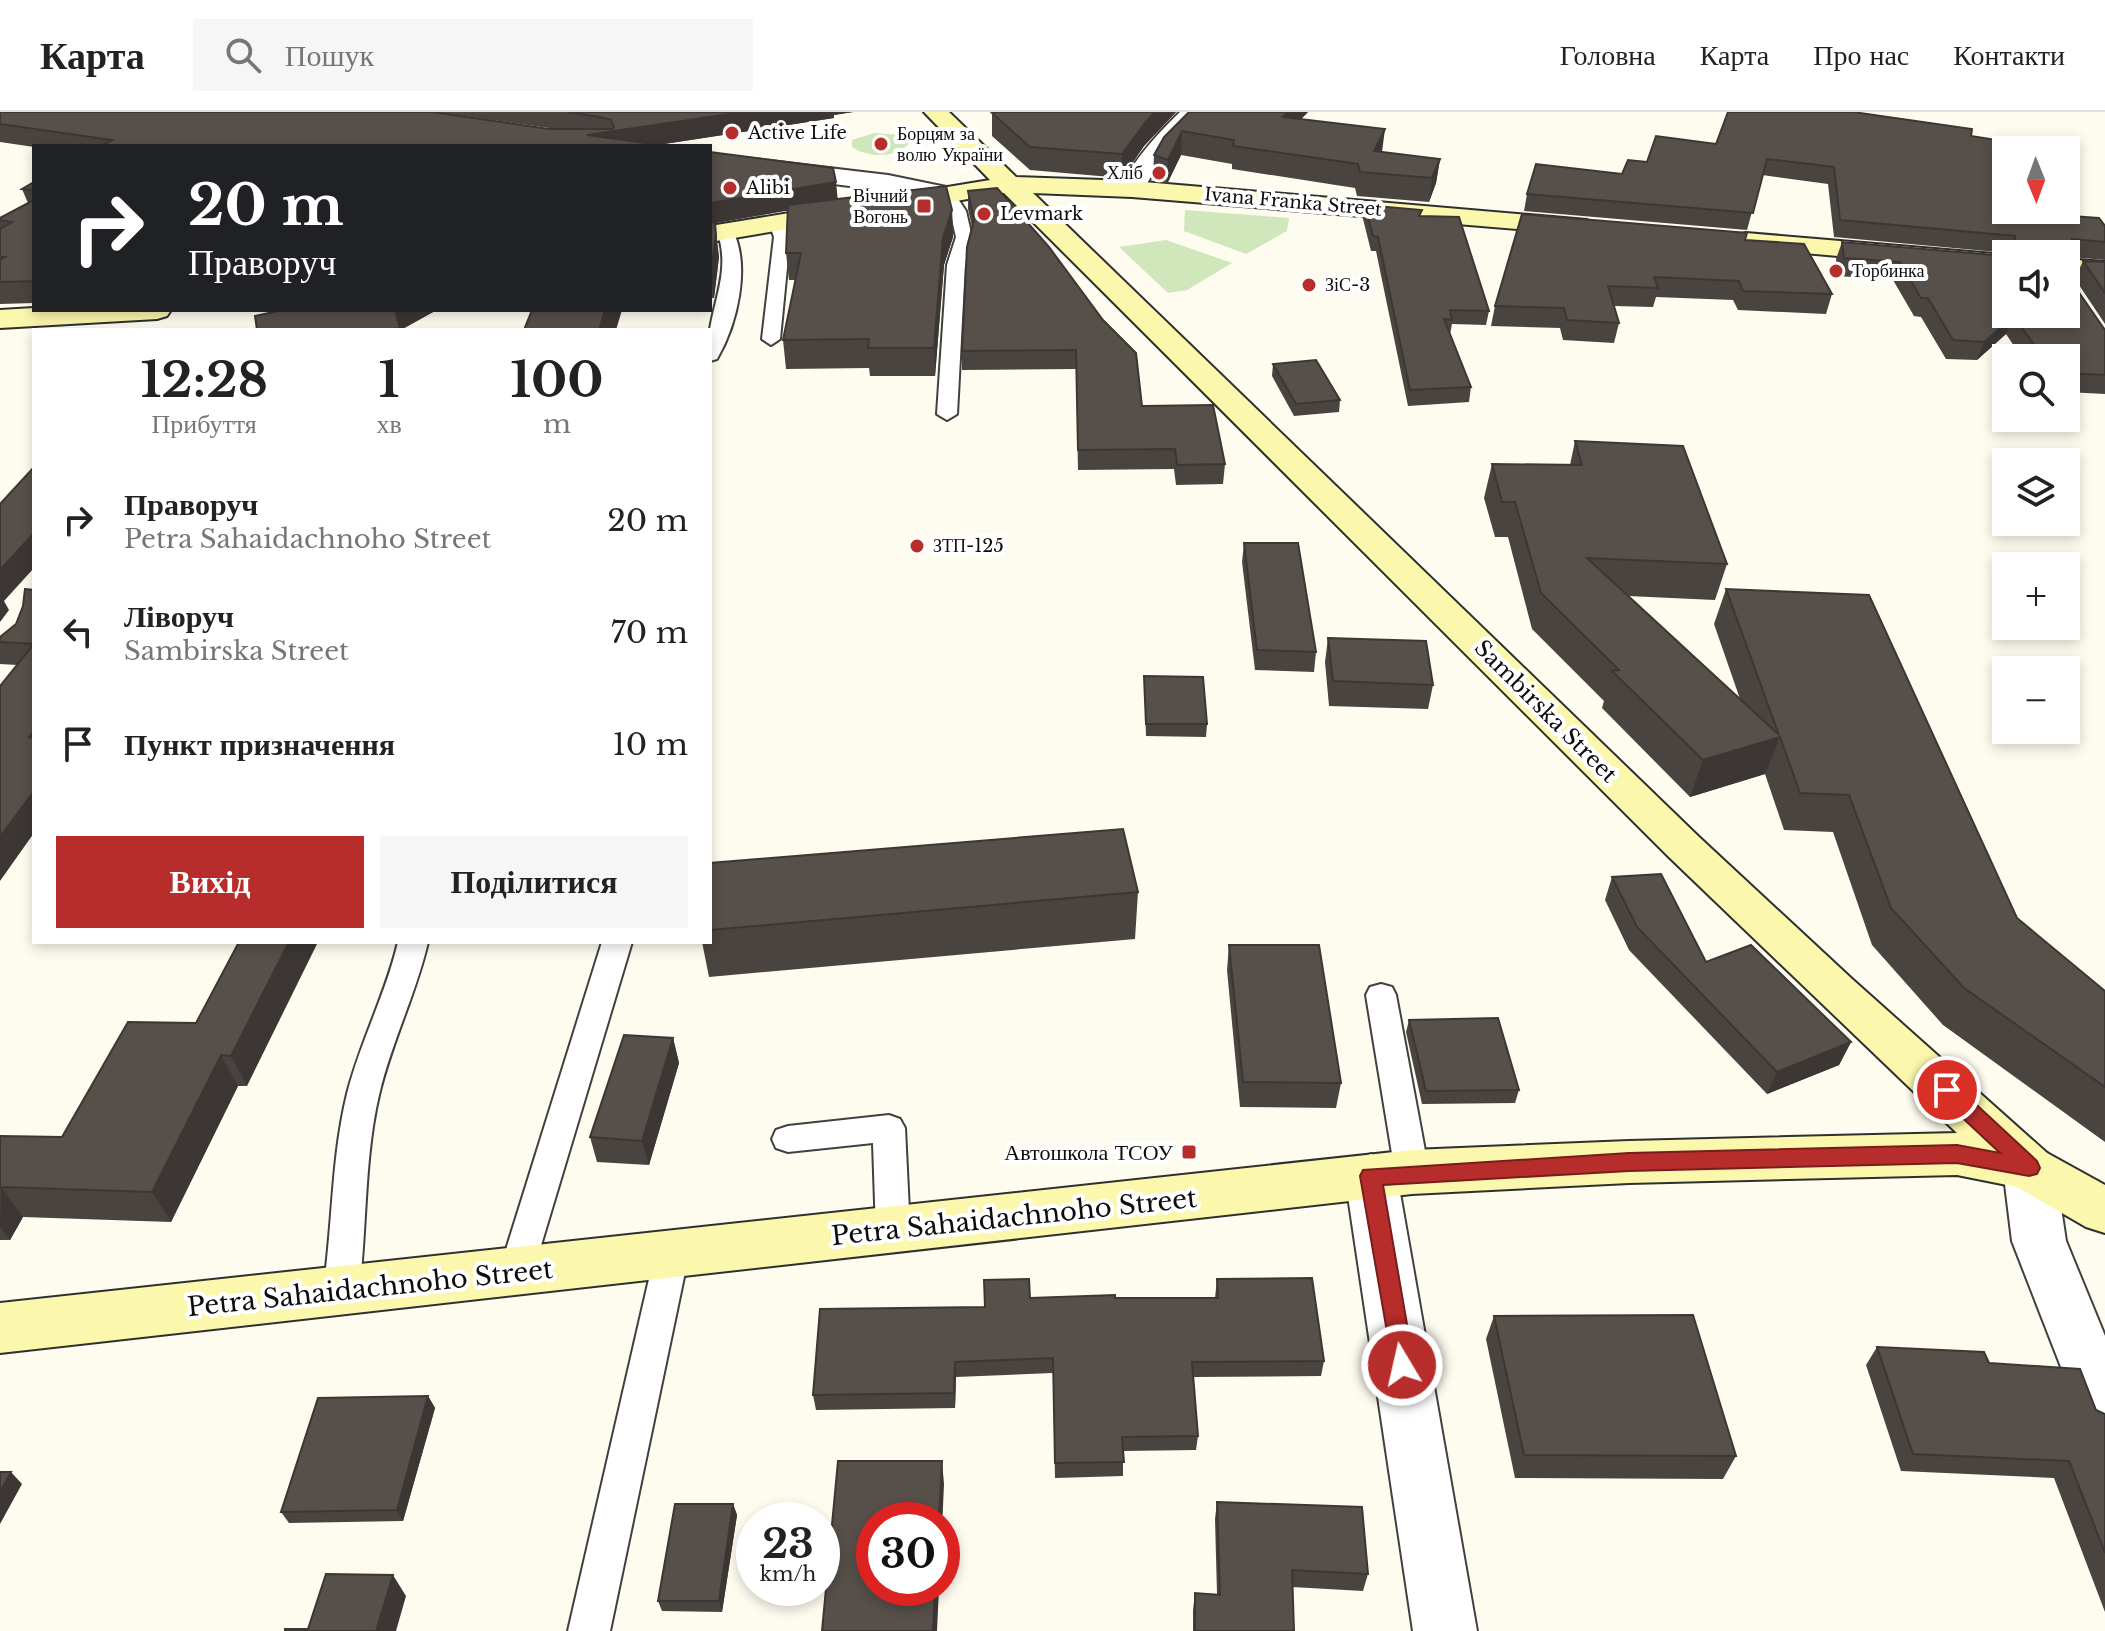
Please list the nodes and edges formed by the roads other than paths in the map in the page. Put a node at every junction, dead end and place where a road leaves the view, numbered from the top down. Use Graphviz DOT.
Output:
graph roads {
  1 [pos="936,112"];
  2 [pos="1193,112"];
  3 [pos="712,161"];
  4 [pos="1010,184"];
  5 [pos="1132,189"];
  6 [pos="947,194"];
  7 [pos="777,223"];
  8 [pos="1607,228"];
  9 [pos="718,232"];
  10 [pos="1726,239"];
  11 [pos="1992,262"];
  12 [pos="2080,268"];
  13 [pos="2105,270"];
  14 [pos="122,312"];
  15 [pos="0,319"];
  16 [pos="771,339"];
  17 [pos="712,350"];
  18 [pos="947,414"];
  19 [pos="412,944"];
  20 [pos="616,944"];
  21 [pos="1381,995"];
  22 [pos="788,1139"];
  23 [pos="2029,1168"];
  24 [pos="1391,1174"];
  25 [pos="2105,1211"];
  26 [pos="893,1232"];
  27 [pos="672,1253"];
  28 [pos="516,1272"];
  29 [pos="341,1291"];
  30 [pos="0,1328"];
  31 [pos="2105,1407"];
  32 [pos="589,1631"];
  33 [pos="1445,1631"];
  1 -- 4 [label="main road, Sambirska Street"];
  2 -- 5 [label="street"];
  3 -- 6 [label="street"];
  4 -- 5 [label="main road, Ivana Franka Street"];
  4 -- 6 [label="main road, Ivana Franka Street"];
  4 -- 23 [label="main road, Sambirska Street"];
  5 -- 8 [label="main road, Ivana Franka Street"];
  6 -- 7 [label="main road, Ivana Franka Street"];
  6 -- 18 [label="lane"];
  7 -- 9 [label="main road, Ivana Franka Street"];
  7 -- 16 [label="lane"];
  9 -- 17 [label="lane"];
  10 -- 11 [label="main road"];
  12 -- 13 [label="main road"];
  14 -- 15 [label="main road"];
  19 -- 29 [label="lane"];
  20 -- 28 [label="lane"];
  21 -- 24 [label="lane"];
  22 -- 26 [label="lane"];
  23 -- 24 [label="main road, Petra Sahaidachnoho Street"];
  23 -- 25 [label="main road, Sambirska Street"];
  23 -- 31 [label="street"];
  24 -- 26 [label="main road, Petra Sahaidachnoho Street"];
  24 -- 33 [label="street"];
  26 -- 27 [label="main road, Petra Sahaidachnoho Street"];
  27 -- 28 [label="main road, Petra Sahaidachnoho Street"];
  27 -- 32 [label="lane"];
  28 -- 29 [label="main road, Petra Sahaidachnoho Street"];
  29 -- 30 [label="main road, Petra Sahaidachnoho Street"];
}
